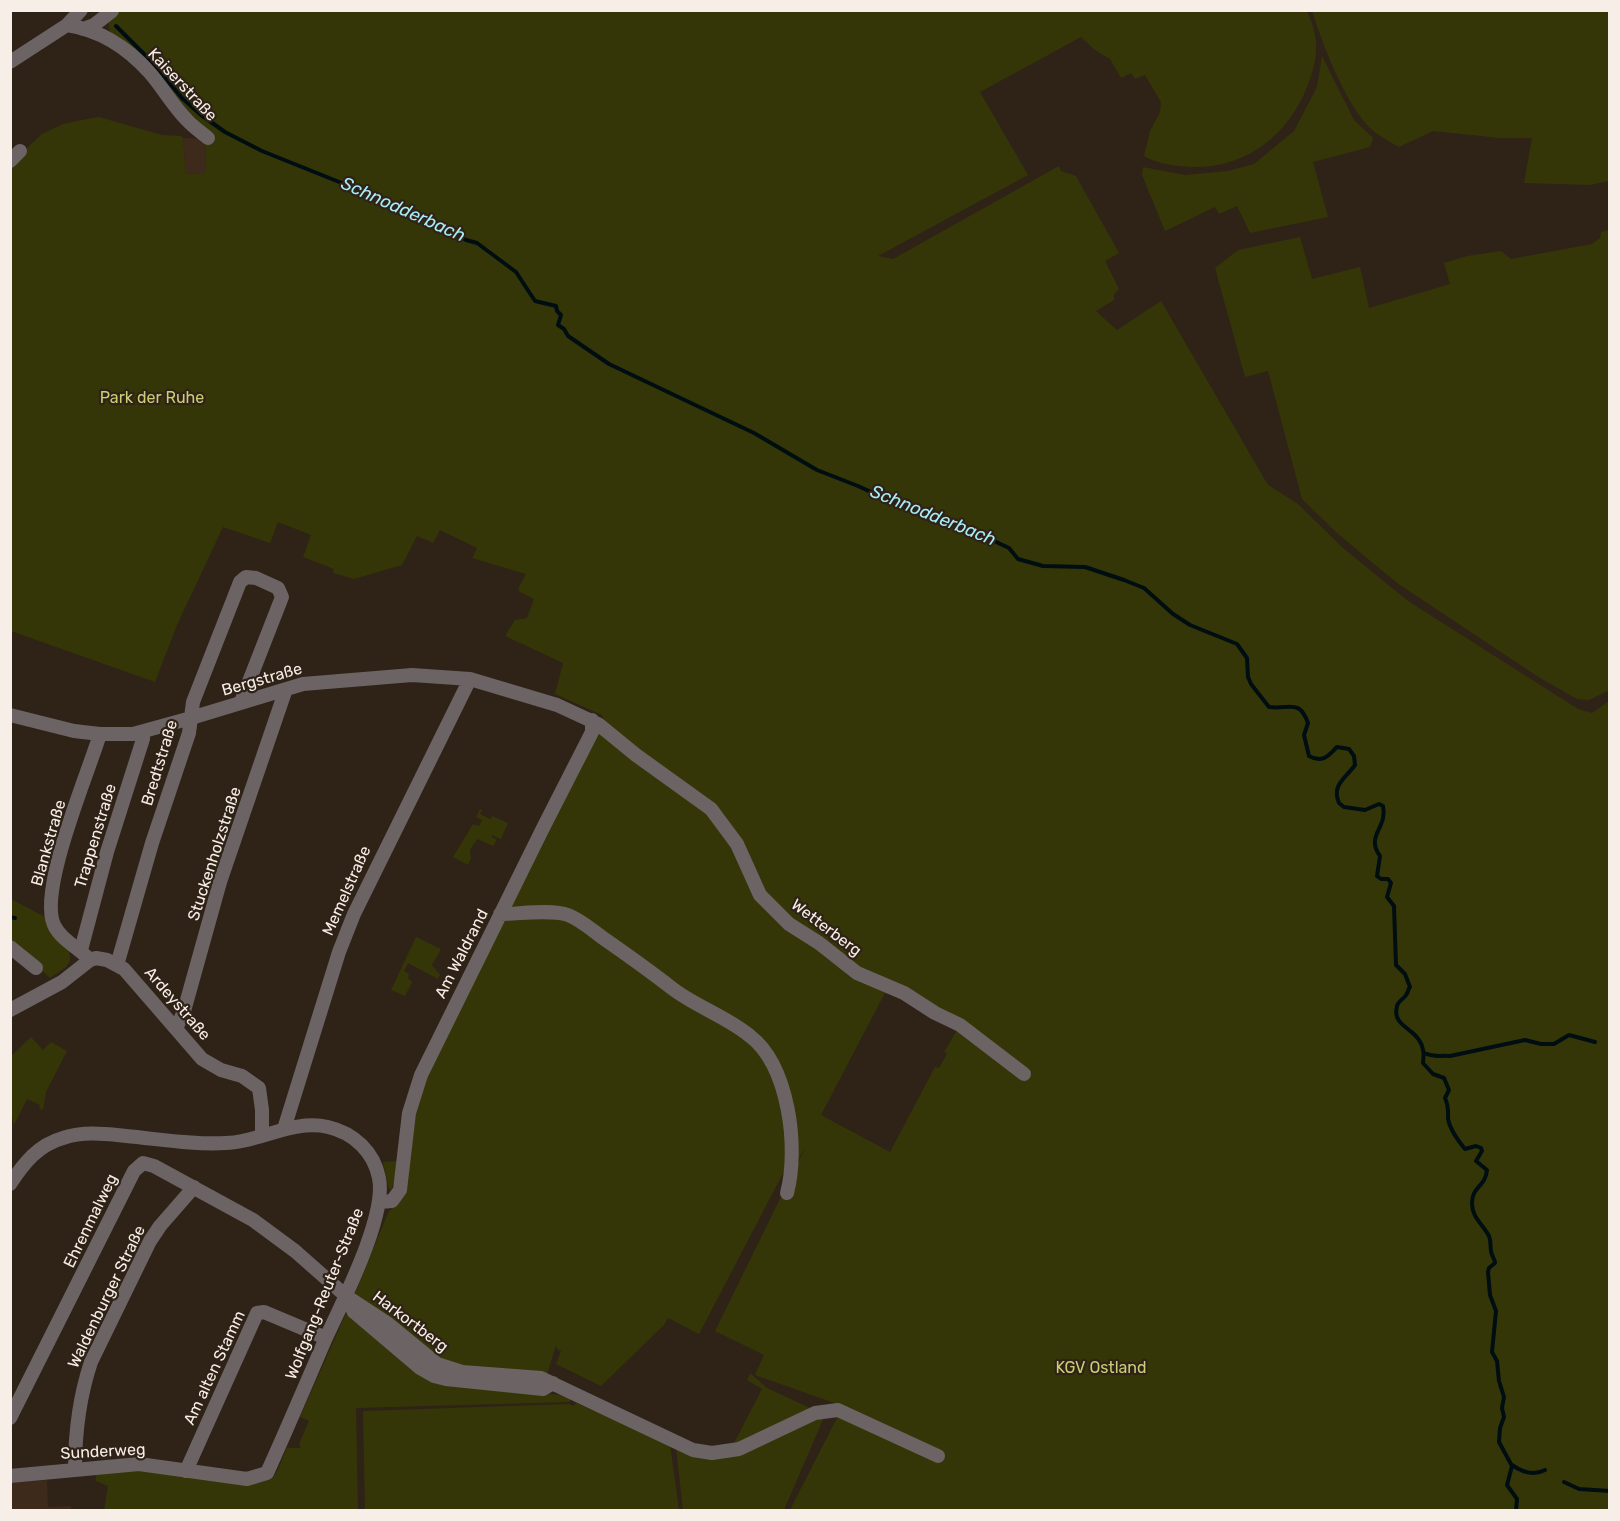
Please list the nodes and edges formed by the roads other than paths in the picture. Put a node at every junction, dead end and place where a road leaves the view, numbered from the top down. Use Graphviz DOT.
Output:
graph roads {
  1 [pos="81,10"];
  2 [pos="112,11"];
  3 [pos="67,25"];
  4 [pos="83,29"];
  5 [pos="10,62"];
  6 [pos="208,138"];
  7 [pos="470,679"];
  8 [pos="286,689"];
  9 [pos="241,702"];
  10 [pos="10,715"];
  11 [pos="191,718"];
  12 [pos="592,720"];
  13 [pos="143,732"];
  14 [pos="100,734"];
  15 [pos="500,914"];
  16 [pos="10,947"];
  17 [pos="85,955"];
  18 [pos="117,965"];
  19 [pos="36,968"];
  20 [pos="10,1010"];
  21 [pos="176,1029"];
  22 [pos="1024,1074"];
  23 [pos="284,1129"];
  24 [pos="262,1136"];
  25 [pos="10,1184"];
  26 [pos="194,1187"];
  27 [pos="786,1193"];
  28 [pos="380,1202"];
  29 [pos="346,1296"];
  30 [pos="326,1338"];
  31 [pos="10,1418"];
  32 [pos="938,1456"];
  33 [pos="75,1469"];
  34 [pos="186,1471"];
  35 [pos="267,1473"];
  36 [pos="10,1476"];
  1 -- 3 [label="street"];
  2 -- 4 [label="street"];
  3 -- 4 [label="street, Kaiserstraße"];
  3 -- 5 [label="street"];
  4 -- 6 [label="street, Kaiserstraße"];
  7 -- 8 [label="street, Bergstraße"];
  7 -- 12 [label="street, Bergstraße"];
  7 -- 23 [label="street, Memelstraße"];
  8 -- 9 [label="street, Bergstraße"];
  8 -- 21 [label="street, Stuckenholzstraße"];
  9 -- 11 [label="street, Bergstraße"];
  9 -- 11 [label="street, Bredtstraße"];
  10 -- 14 [label="street, Bergstraße"];
  11 -- 13 [label="street, Bergstraße"];
  11 -- 18 [label="street, Bredtstraße"];
  12 -- 15 [label="street, Am Waldrand"];
  12 -- 22 [label="street, Wetterberg"];
  13 -- 14 [label="street, Bergstraße"];
  13 -- 17 [label="street, Trappenstraße"];
  14 -- 17 [label="street, Blankstraße"];
  15 -- 27 [label="street"];
  15 -- 28 [label="street, Am Waldrand"];
  16 -- 19 [label="street"];
  17 -- 18 [label="street"];
  17 -- 20 [label="street"];
  18 -- 21 [label="street, Ardeystraße"];
  21 -- 24 [label="street, Ardeystraße"];
  23 -- 24 [label="street, Wolfgang-Reuter-Straße"];
  23 -- 28 [label="street, Wolfgang-Reuter-Straße"];
  24 -- 25 [label="street, Wolfgang-Reuter-Straße"];
  26 -- 29 [label="street, Ehrenmalweg"];
  26 -- 31 [label="street, Ehrenmalweg"];
  26 -- 33 [label="street, Waldenburger Straße"];
  28 -- 29 [label="street, Wolfgang-Reuter-Straße"];
  29 -- 30 [label="street, Wolfgang-Reuter-Straße"];
  29 -- 32 [label="street, Harkortberg"];
  30 -- 34 [label="street, Am alten Stamm"];
  30 -- 35 [label="street, Wolfgang-Reuter-Straße"];
  33 -- 34 [label="street, Sunderweg"];
  33 -- 36 [label="street, Sunderweg"];
  34 -- 35 [label="street, Sunderweg"];
}
